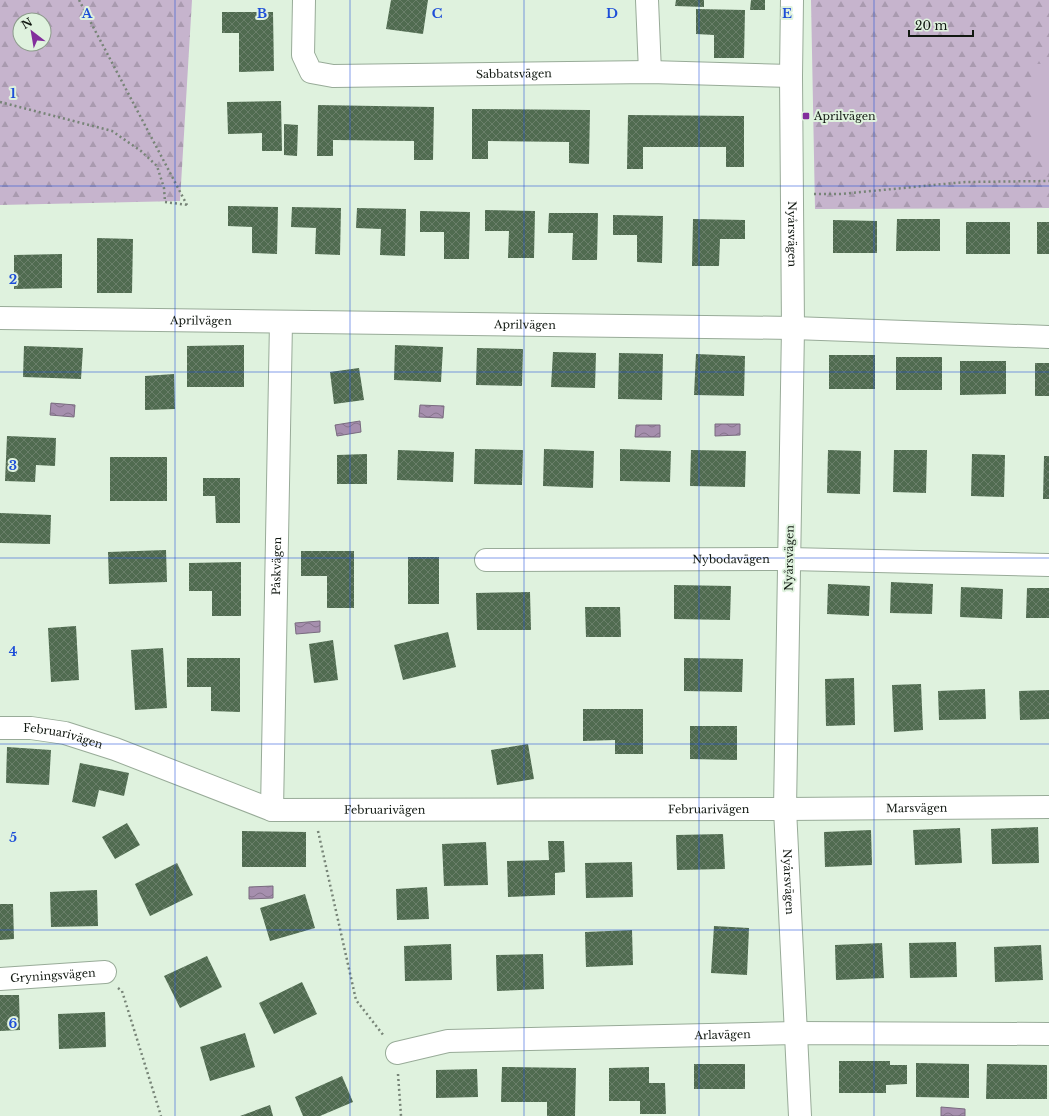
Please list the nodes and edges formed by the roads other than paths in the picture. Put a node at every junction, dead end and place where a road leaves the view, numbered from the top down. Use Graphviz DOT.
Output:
graph roads {
  1 [pos="304,0"];
  2 [pos="647,0"];
  3 [pos="792,0"];
  4 [pos="650,72"];
  5 [pos="791,76"];
  6 [pos="0,318"];
  7 [pos="281,322"];
  8 [pos="793,328"];
  9 [pos="1049,337"];
  10 [pos="789,559"];
  11 [pos="486,560"];
  12 [pos="1049,565"];
  13 [pos="0,728"];
  14 [pos="1049,807"];
  15 [pos="785,809"];
  16 [pos="272,810"];
  17 [pos="105,972"];
  18 [pos="0,979"];
  19 [pos="796,1033"];
  20 [pos="1049,1034"];
  21 [pos="397,1053"];
  22 [pos="800,1116"];
  1 -- 4 [label="street, Sabbatsvägen"];
  2 -- 4 [label="street"];
  3 -- 5 [label="street, Nyårsvägen"];
  4 -- 5 [label="street, Sabbatsvägen"];
  5 -- 8 [label="street, Nyårsvägen"];
  6 -- 7 [label="street, Aprilvägen"];
  7 -- 8 [label="street, Aprilvägen"];
  7 -- 16 [label="street, Påskvägen"];
  8 -- 9 [label="street, Aprilvägen"];
  8 -- 10 [label="street, Nyårsvägen"];
  10 -- 11 [label="street, Nybodavägen"];
  10 -- 12 [label="street, Nybodavägen"];
  10 -- 15 [label="street, Nyårsvägen"];
  13 -- 16 [label="street, Februarivägen"];
  14 -- 15 [label="street, Marsvägen"];
  15 -- 16 [label="street, Februarivägen"];
  15 -- 19 [label="street, Nyårsvägen"];
  17 -- 18 [label="street, Gryningsvägen"];
  19 -- 20 [label="street, Arlavägen"];
  19 -- 21 [label="street, Arlavägen"];
  19 -- 22 [label="street, Nyårsvägen"];
}
